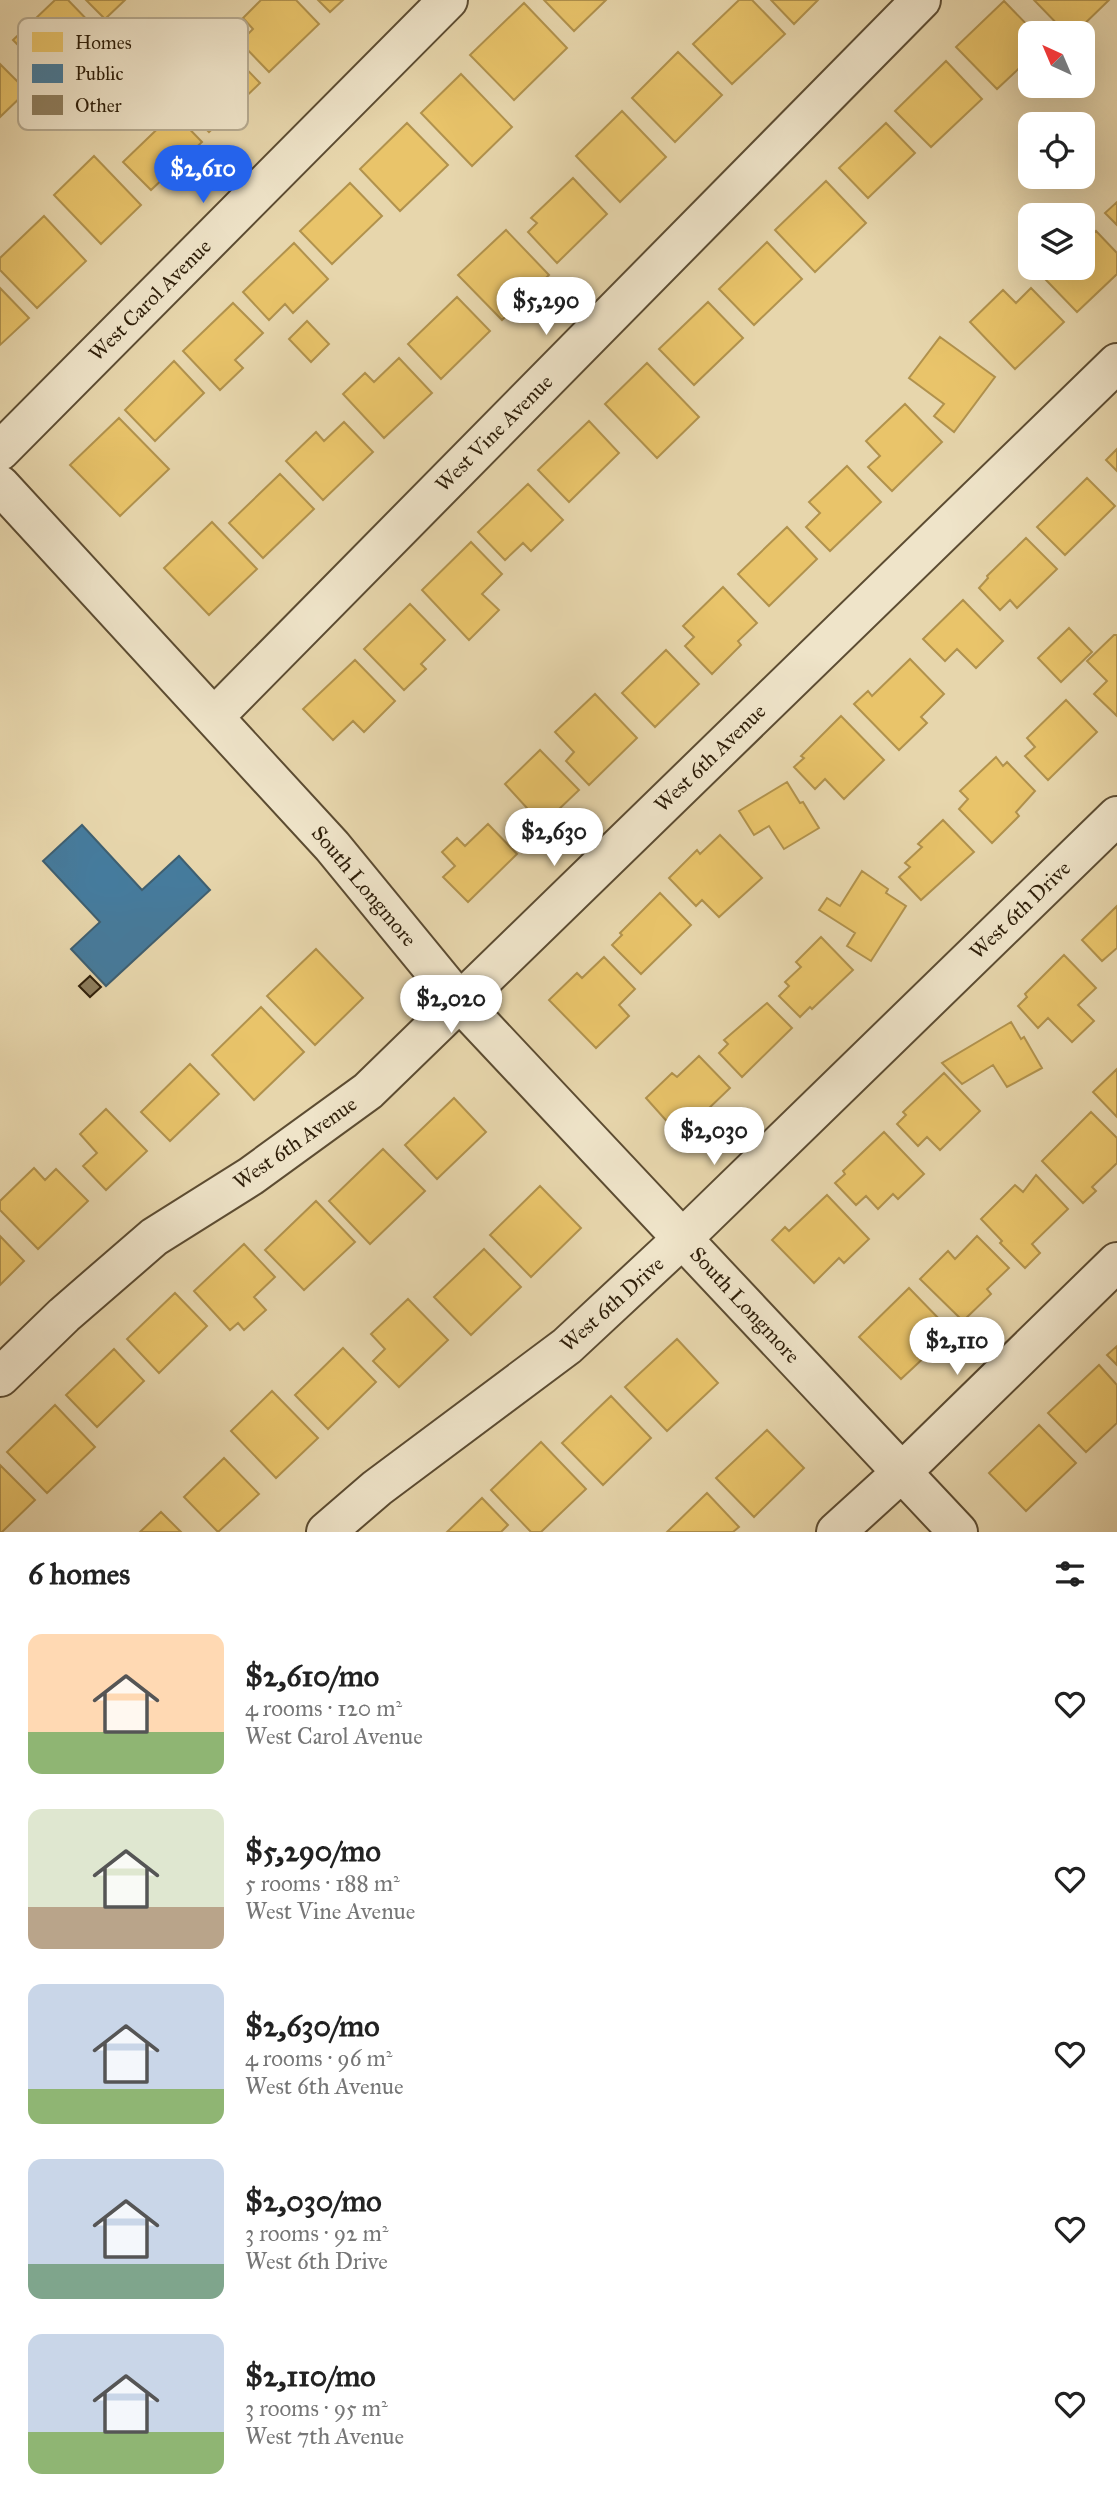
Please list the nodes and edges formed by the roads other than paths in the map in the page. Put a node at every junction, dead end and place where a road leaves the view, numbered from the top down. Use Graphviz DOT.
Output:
graph roads {
  1 [pos="448,0"];
  2 [pos="920,0"];
  3 [pos="1117,363"];
  4 [pos="0,452"];
  5 [pos="0,485"];
  6 [pos="215,716"];
  7 [pos="1117,816"];
  8 [pos="460,1002"];
  9 [pos="683,1238"];
  10 [pos="1117,1262"];
  11 [pos="0,1377"];
  12 [pos="902,1472"];
  13 [pos="326,1532"];
  14 [pos="836,1532"];
  15 [pos="958,1532"];
  1 -- 4 [label="street, West Carol Avenue"];
  2 -- 6 [label="street, West Vine Avenue"];
  3 -- 8 [label="street, West 6th Avenue"];
  5 -- 6 [label="street, South Longmore"];
  6 -- 8 [label="street, South Longmore"];
  7 -- 9 [label="street, West 6th Drive"];
  8 -- 9 [label="street, South Longmore"];
  8 -- 11 [label="street, West 6th Avenue"];
  9 -- 12 [label="street, South Longmore"];
  9 -- 13 [label="street, West 6th Drive"];
  10 -- 12 [label="street"];
  12 -- 14 [label="street"];
  12 -- 15 [label="street, South Longmore"];
}
